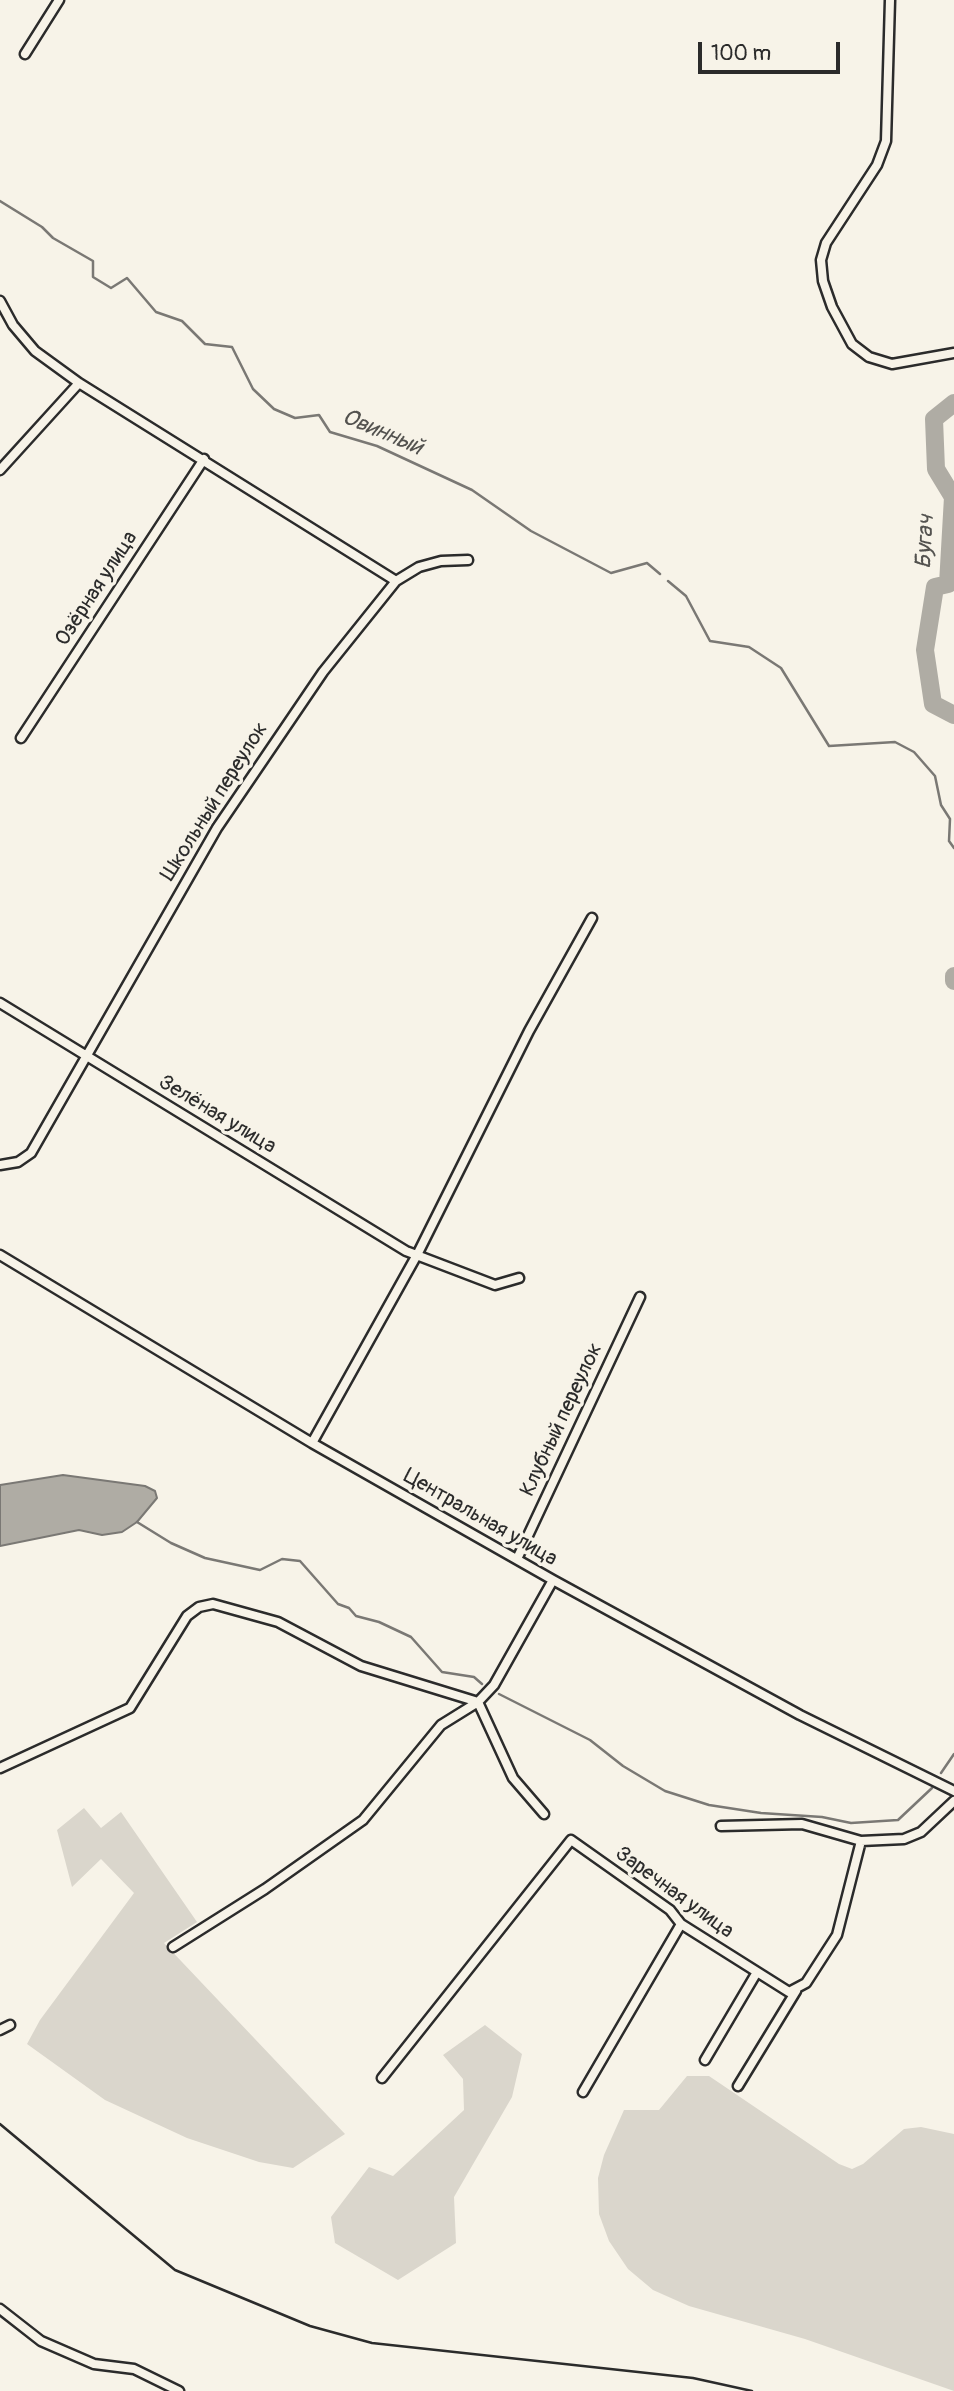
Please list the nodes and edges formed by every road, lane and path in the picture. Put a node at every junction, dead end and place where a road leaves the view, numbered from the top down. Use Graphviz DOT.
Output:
graph roads {
  1 [pos="59,0"];
  2 [pos="890,0"];
  3 [pos="25,54"];
  4 [pos="0,301"];
  5 [pos="954,354"];
  6 [pos="79,383"];
  7 [pos="204,459"];
  8 [pos="0,470"];
  9 [pos="468,560"];
  10 [pos="396,581"];
  11 [pos="21,738"];
  12 [pos="592,918"];
  13 [pos="0,1003"];
  14 [pos="85,1055"];
  15 [pos="0,1165"];
  16 [pos="418,1253"];
  17 [pos="0,1255"];
  18 [pos="519,1278"];
  19 [pos="640,1297"];
  20 [pos="312,1443"];
  21 [pos="517,1559"];
  22 [pos="553,1580"];
  23 [pos="478,1702"];
  24 [pos="0,1768"];
  25 [pos="954,1791"];
  26 [pos="954,1801"];
  27 [pos="544,1814"];
  28 [pos="721,1826"];
  29 [pos="861,1841"];
  30 [pos="681,1924"];
  31 [pos="173,1947"];
  32 [pos="757,1972"];
  33 [pos="796,1991"];
  34 [pos="10,2025"];
  35 [pos="0,2030"];
  36 [pos="705,2060"];
  37 [pos="382,2078"];
  38 [pos="738,2085"];
  39 [pos="583,2092"];
  40 [pos="0,2309"];
  41 [pos="179,2391"];
  1 -- 3 [label="street"];
  2 -- 5 [label="street"];
  4 -- 6 [label="street"];
  6 -- 7 [label="street"];
  6 -- 8 [label="street"];
  7 -- 10 [label="street"];
  7 -- 11 [label="street, Озёрная улица"];
  9 -- 10 [label="street"];
  10 -- 14 [label="street, Школьный переулок"];
  12 -- 16 [label="street"];
  13 -- 14 [label="street, Зелёная улица"];
  14 -- 15 [label="street, Школьный переулок"];
  14 -- 16 [label="street, Зелёная улица"];
  16 -- 18 [label="street, Зелёная улица"];
  16 -- 20 [label="street"];
  17 -- 20 [label="street, Центральная улица"];
  19 -- 21 [label="street, Клубный переулок"];
  20 -- 21 [label="street, Центральная улица"];
  21 -- 22 [label="street, Центральная улица"];
  22 -- 23 [label="street"];
  22 -- 25 [label="street, Центральная улица"];
  23 -- 24 [label="street"];
  23 -- 27 [label="street"];
  23 -- 31 [label="street"];
  26 -- 29 [label="street"];
  28 -- 29 [label="street"];
  29 -- 33 [label="street"];
  30 -- 32 [label="street, Заречная улица"];
  30 -- 37 [label="street, Заречная улица"];
  30 -- 39 [label="street"];
  32 -- 33 [label="street, Заречная улица"];
  32 -- 36 [label="street"];
  33 -- 38 [label="street"];
  34 -- 35 [label="street"];
  40 -- 41 [label="street"];
}
